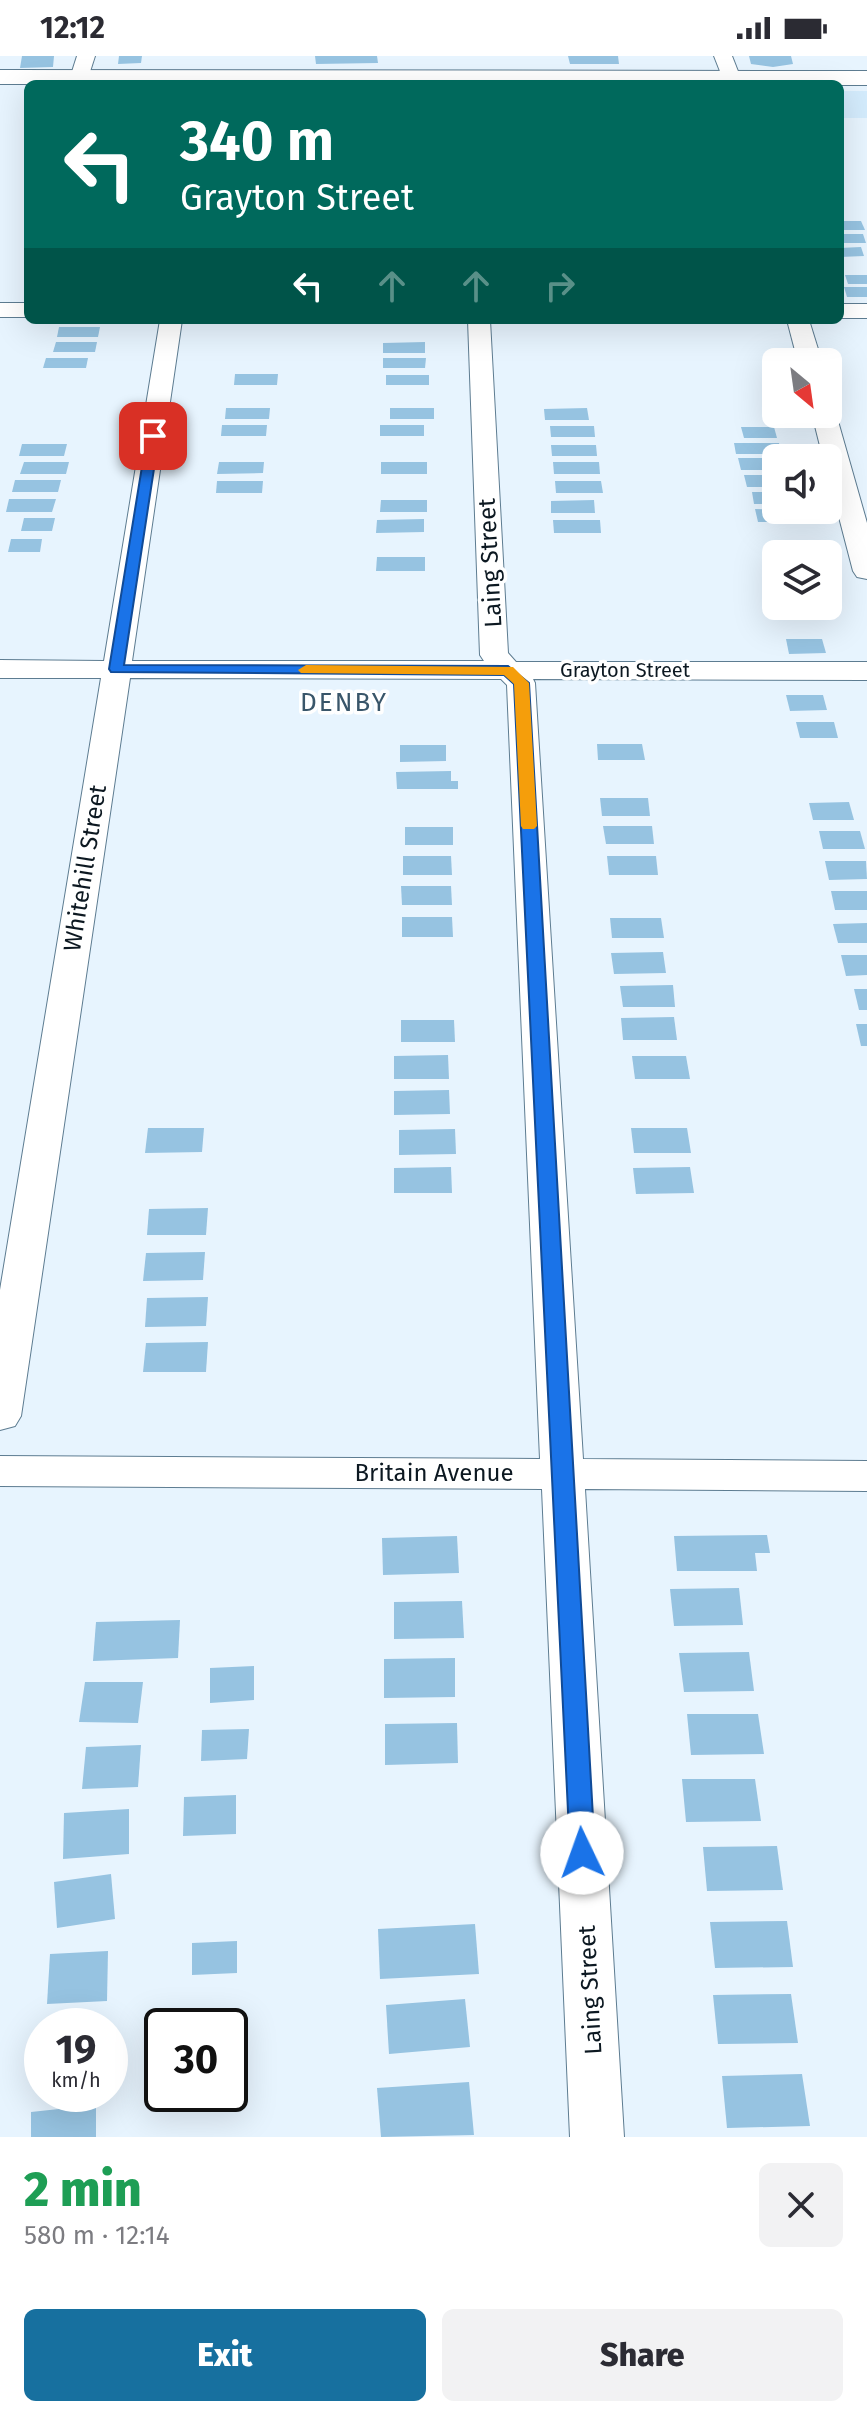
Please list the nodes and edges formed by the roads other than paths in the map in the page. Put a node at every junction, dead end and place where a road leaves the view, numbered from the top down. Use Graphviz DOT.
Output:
graph roads {
  1 [pos="723,56"];
  2 [pos="82,67"];
  3 [pos="0,77"];
  4 [pos="867,78"];
  5 [pos="209,80"];
  6 [pos="733,80"];
  7 [pos="778,80"];
  8 [pos="0,310"];
  9 [pos="24,310"];
  10 [pos="844,311"];
  11 [pos="867,311"];
  12 [pos="170,324"];
  13 [pos="479,324"];
  14 [pos="799,324"];
  15 [pos="806,348"];
  16 [pos="828,428"];
  17 [pos="867,571"];
  18 [pos="0,669"];
  19 [pos="116,669"];
  20 [pos="508,670"];
  21 [pos="867,671"];
  22 [pos="0,1416"];
  23 [pos="0,1471"];
  24 [pos="562,1474"];
  25 [pos="867,1476"];
  26 [pos="597,2137"];
  1 -- 6 [label="street"];
  2 -- 3 [label="street"];
  2 -- 5 [label="street"];
  4 -- 7 [label="street"];
  8 -- 9 [label="street"];
  10 -- 11 [label="street"];
  12 -- 19 [label="street, Whitehill Street"];
  13 -- 20 [label="street, Laing Street"];
  14 -- 15 [label="street"];
  16 -- 17 [label="street"];
  18 -- 19 [label="street, Grayton Street"];
  19 -- 20 [label="street, Grayton Street"];
  19 -- 22 [label="street, Whitehill Street"];
  20 -- 21 [label="street, Grayton Street"];
  20 -- 24 [label="street, Laing Street"];
  23 -- 24 [label="street, Britain Avenue"];
  24 -- 25 [label="street, Britain Avenue"];
  24 -- 26 [label="street, Laing Street"];
}
